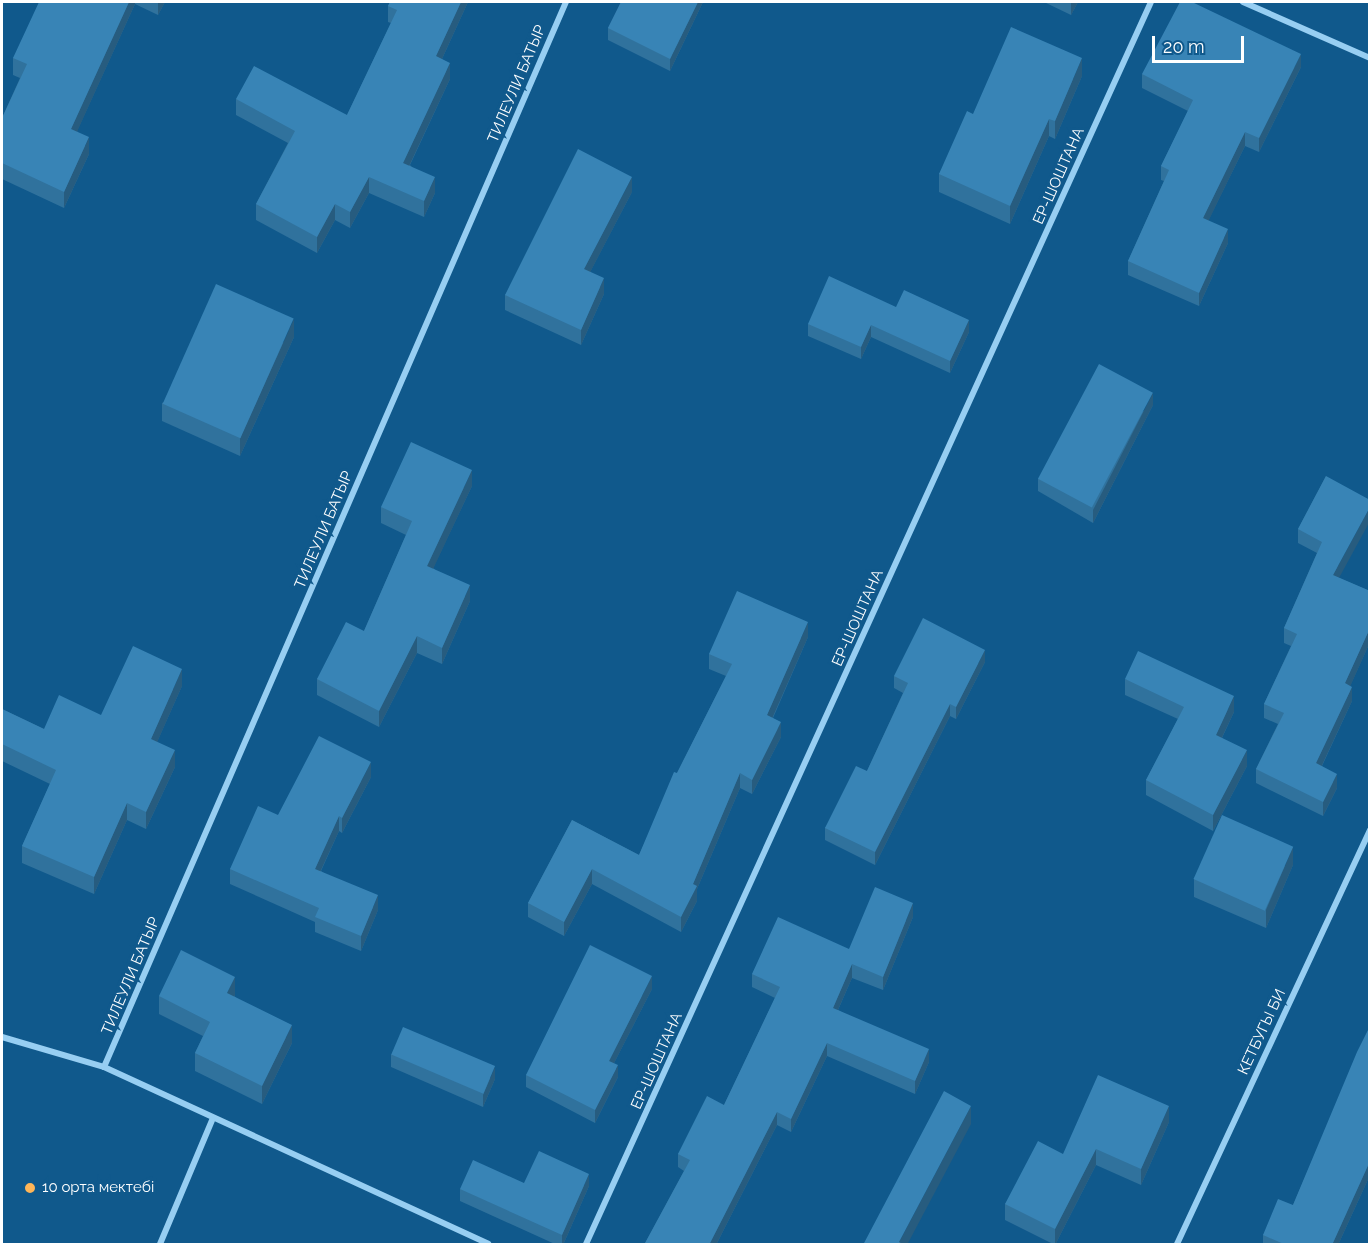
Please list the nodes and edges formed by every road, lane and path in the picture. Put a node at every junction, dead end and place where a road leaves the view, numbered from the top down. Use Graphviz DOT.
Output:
graph roads {
  1 [pos="566,2"];
  2 [pos="1151,2"];
  3 [pos="1243,2"];
  4 [pos="1370,58"];
  5 [pos="1370,830"];
  6 [pos="2,1037"];
  7 [pos="104,1067"];
  8 [pos="212,1120"];
  9 [pos="160,1245"];
  10 [pos="488,1245"];
  11 [pos="586,1245"];
  12 [pos="1177,1245"];
  1 -- 7 [label="street, ТИЛЕУЛИ БАТЫР"];
  2 -- 11 [label="street, ЕР-ШОШТАНА"];
  3 -- 4 [label="street"];
  5 -- 12 [label="street, КЕТБУГЫ БИ"];
  6 -- 7 [label="street"];
  7 -- 8 [label="street"];
  8 -- 9 [label="street"];
  8 -- 10 [label="street"];
}
